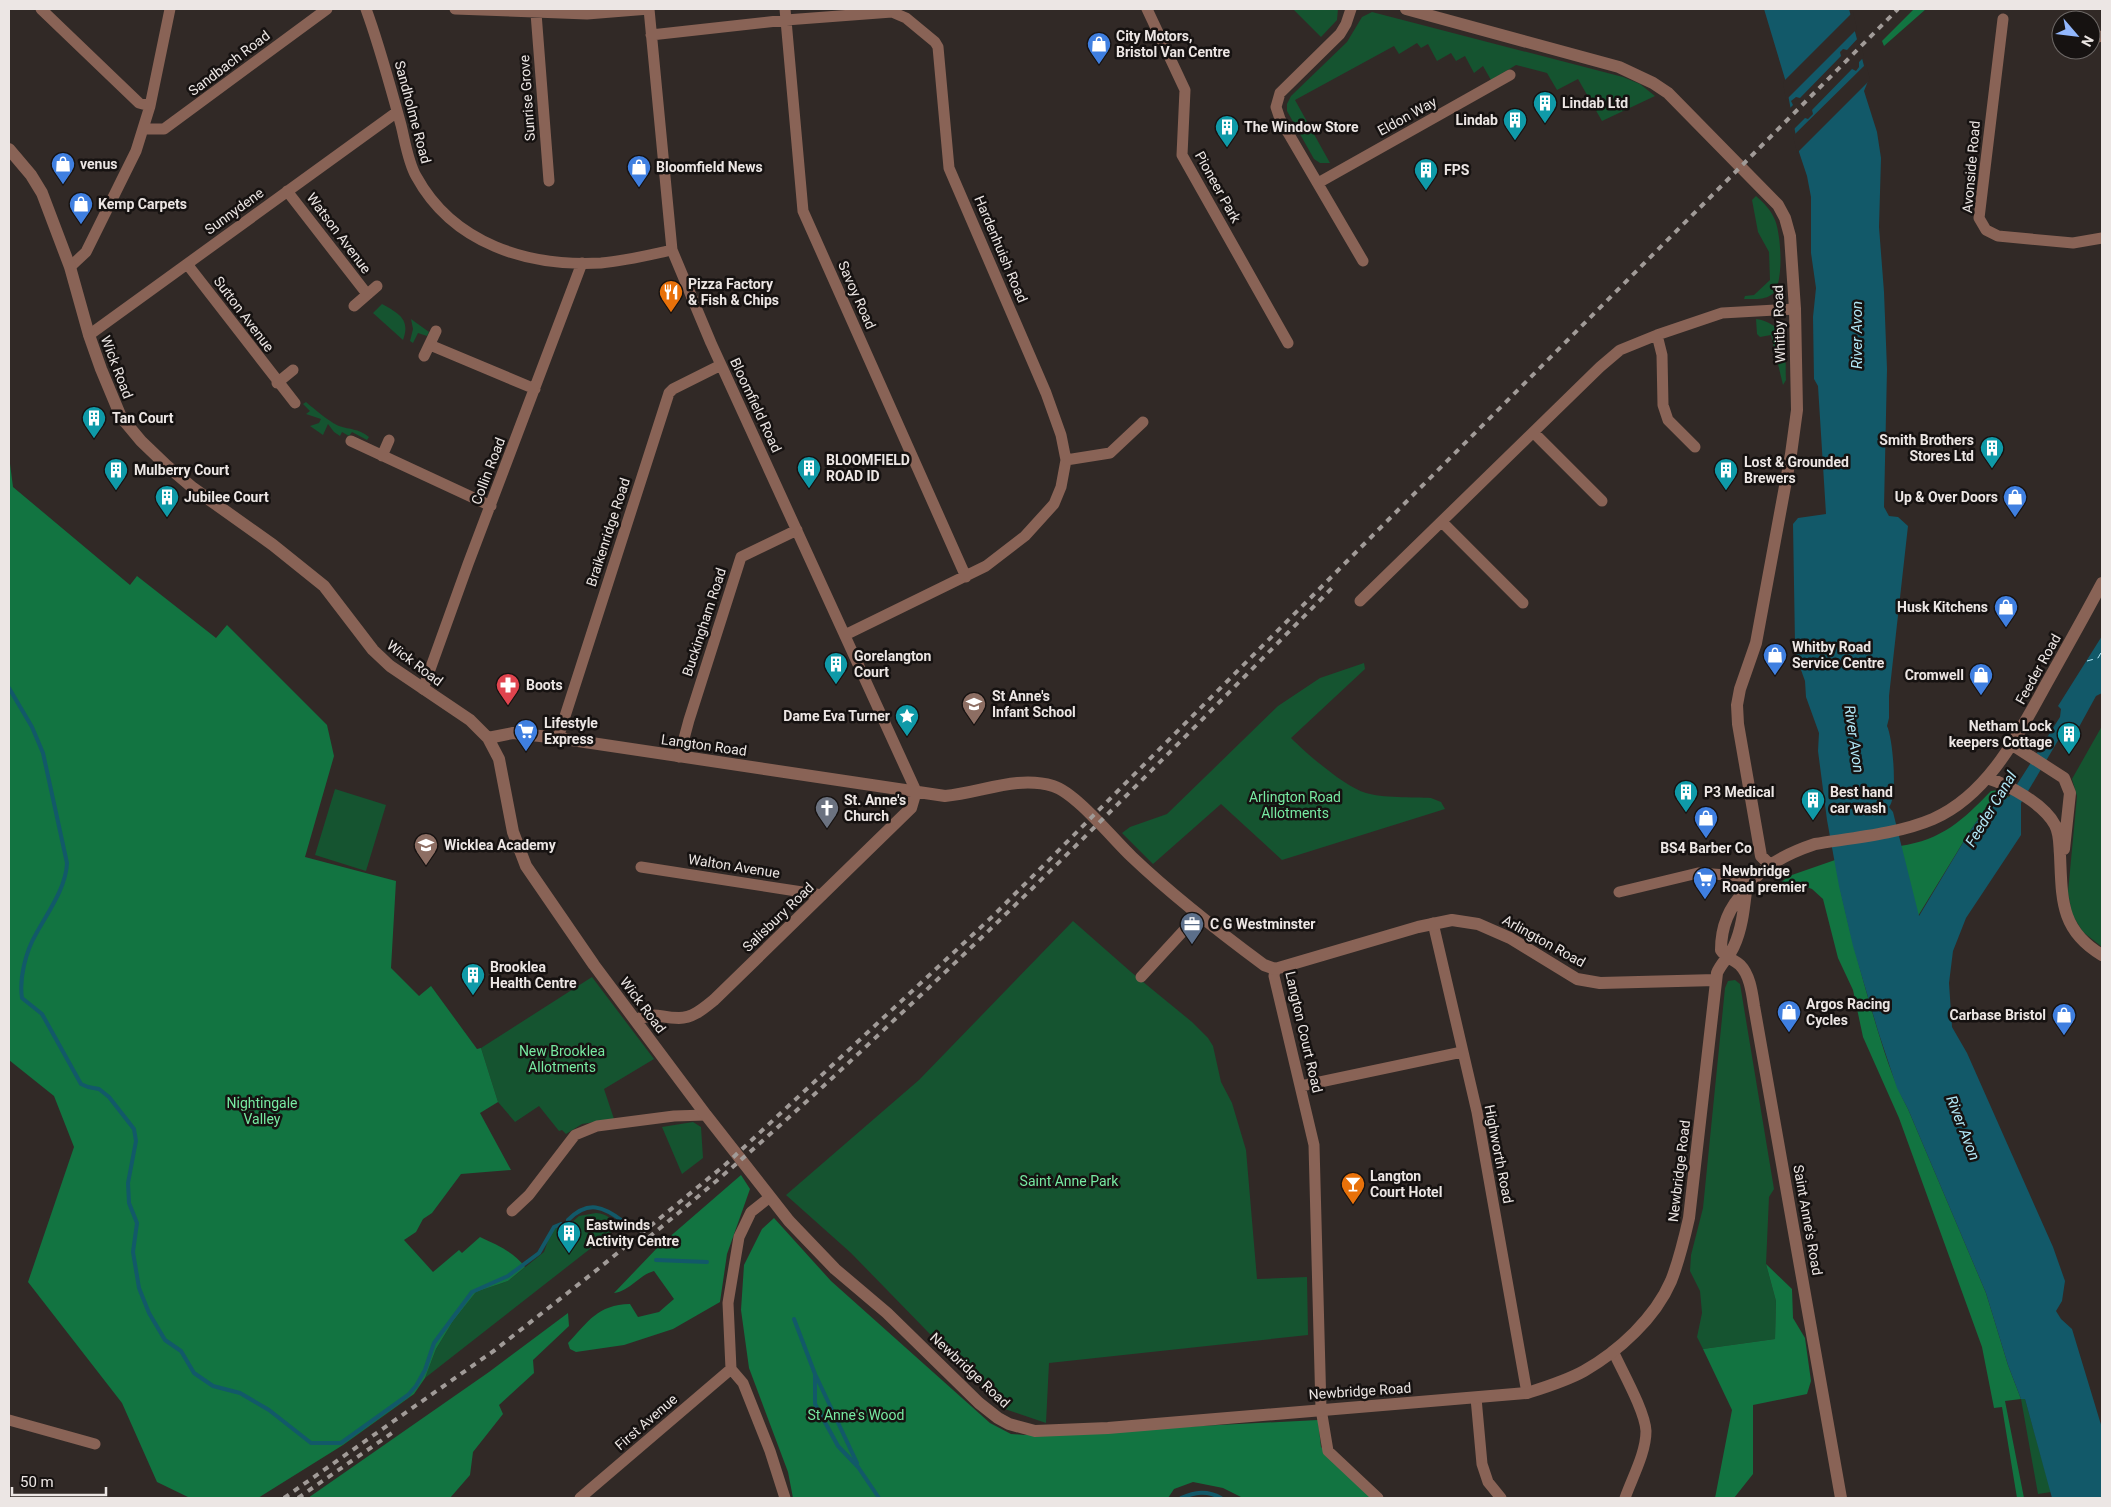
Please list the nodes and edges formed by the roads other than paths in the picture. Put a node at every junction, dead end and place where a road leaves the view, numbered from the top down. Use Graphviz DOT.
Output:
graph roads {
  1 [pos="41,9"];
  2 [pos="170,9"];
  3 [pos="327,9"];
  4 [pos="366,9"];
  5 [pos="455,9"];
  6 [pos="649,9"];
  7 [pos="1147,9"];
  8 [pos="1351,9"];
  9 [pos="1406,9"];
  10 [pos="536,13"];
  11 [pos="785,15"];
  12 [pos="2003,19"];
  13 [pos="652,35"];
  14 [pos="1510,74"];
  15 [pos="150,106"];
  16 [pos="397,112"];
  17 [pos="144,129"];
  18 [pos="9,149"];
  19 [pos="548,181"];
  20 [pos="1318,183"];
  21 [pos="288,191"];
  22 [pos="2102,238"];
  23 [pos="672,250"];
  24 [pos="1363,262"];
  25 [pos="582,263"];
  26 [pos="187,264"];
  27 [pos="70,267"];
  28 [pos="377,286"];
  29 [pos="367,294"];
  30 [pos="354,306"];
  31 [pos="1795,309"];
  32 [pos="436,331"];
  33 [pos="89,335"];
  34 [pos="1658,335"];
  35 [pos="1288,343"];
  36 [pos="430,344"];
  37 [pos="424,356"];
  38 [pos="721,365"];
  39 [pos="293,370"];
  40 [pos="277,383"];
  41 [pos="535,389"];
  42 [pos="295,403"];
  43 [pos="1142,422"];
  44 [pos="1534,433"];
  45 [pos="389,440"];
  46 [pos="351,442"];
  47 [pos="1696,447"];
  48 [pos="382,456"];
  49 [pos="1066,460"];
  50 [pos="1602,501"];
  51 [pos="491,506"];
  52 [pos="1442,522"];
  53 [pos="797,530"];
  54 [pos="966,578"];
  55 [pos="2102,583"];
  56 [pos="1360,601"];
  57 [pos="1523,603"];
  58 [pos="845,635"];
  59 [pos="423,689"];
  60 [pos="488,738"];
  61 [pos="558,738"];
  62 [pos="2011,744"];
  63 [pos="680,757"];
  64 [pos="1986,778"];
  65 [pos="916,791"];
  66 [pos="1770,865"];
  67 [pos="641,868"];
  68 [pos="2061,871"];
  69 [pos="1756,877"];
  70 [pos="1619,892"];
  71 [pos="822,895"];
  72 [pos="1198,915"];
  73 [pos="1433,923"];
  74 [pos="2102,955"];
  75 [pos="1726,957"];
  76 [pos="1275,969"];
  77 [pos="1141,977"];
  78 [pos="1716,980"];
  79 [pos="636,1020"];
  80 [pos="1462,1052"];
  81 [pos="1301,1086"];
  82 [pos="706,1115"];
  83 [pos="770,1197"];
  84 [pos="512,1211"];
  85 [pos="1613,1351"];
  86 [pos="731,1369"];
  87 [pos="1527,1393"];
  88 [pos="1476,1398"];
  89 [pos="1321,1409"];
  90 [pos="9,1420"];
  91 [pos="95,1444"];
  92 [pos="580,1498"];
  93 [pos="785,1498"];
  94 [pos="1378,1498"];
  95 [pos="1501,1498"];
  96 [pos="1625,1498"];
  97 [pos="1841,1498"];
  1 -- 15 [label="street"];
  2 -- 15 [label="street"];
  3 -- 17 [label="street, Sandbach Road"];
  4 -- 16 [label="street, Sandholme Road"];
  5 -- 10 [label="street"];
  6 -- 10 [label="street"];
  6 -- 13 [label="street, Bloomfield Road"];
  7 -- 35 [label="street, Pioneer Park"];
  8 -- 20 [label="street"];
  9 -- 31 [label="street, Whitby Road"];
  10 -- 19 [label="street, Sunrise Grove"];
  11 -- 13 [label="street, Hardenhuish Road"];
  11 -- 49 [label="street, Hardenhuish Road"];
  11 -- 54 [label="street, Savoy Road"];
  12 -- 22 [label="street, Avonside Road"];
  13 -- 23 [label="street, Bloomfield Road"];
  14 -- 20 [label="street, Eldon Way"];
  15 -- 17 [label="street"];
  16 -- 21 [label="street, Sunnydene"];
  16 -- 25 [label="street, Sandholme Road"];
  17 -- 27 [label="street"];
  18 -- 27 [label="street, Wick Road"];
  20 -- 24 [label="street"];
  21 -- 26 [label="street, Sunnydene"];
  21 -- 29 [label="street, Watson Avenue"];
  23 -- 25 [label="street, Sandholme Road"];
  23 -- 38 [label="street, Bloomfield Road"];
  25 -- 41 [label="street, Collin Road"];
  26 -- 33 [label="street, Sunnydene"];
  26 -- 40 [label="street, Sutton Avenue"];
  27 -- 33 [label="street, Wick Road"];
  28 -- 29 [label="street, Watson Avenue"];
  29 -- 30 [label="street, Watson Avenue"];
  31 -- 34 [label="street"];
  31 -- 66 [label="street, Whitby Road"];
  32 -- 36 [label="street"];
  33 -- 59 [label="street, Wick Road"];
  34 -- 44 [label="street"];
  34 -- 47 [label="street"];
  36 -- 37 [label="street"];
  36 -- 41 [label="street"];
  38 -- 53 [label="street, Bloomfield Road"];
  38 -- 61 [label="street, Braikenridge Road"];
  39 -- 40 [label="street"];
  40 -- 42 [label="street, Sutton Avenue"];
  41 -- 51 [label="street, Collin Road"];
  43 -- 49 [label="street"];
  44 -- 50 [label="street"];
  44 -- 52 [label="street"];
  45 -- 48 [label="street"];
  46 -- 48 [label="street"];
  48 -- 51 [label="street"];
  49 -- 54 [label="street, Hardenhuish Road"];
  51 -- 59 [label="street, Collin Road"];
  52 -- 56 [label="street"];
  52 -- 57 [label="street"];
  53 -- 58 [label="street, Bloomfield Road"];
  53 -- 63 [label="street, Buckingham Road"];
  54 -- 58 [label="street, Hardenhuish Road"];
  55 -- 62 [label="street, Feeder Road"];
  58 -- 65 [label="street, Bloomfield Road"];
  59 -- 60 [label="street, Wick Road"];
  60 -- 61 [label="street, Langton Road"];
  60 -- 79 [label="street, Wick Road"];
  61 -- 63 [label="street, Langton Road"];
  62 -- 64 [label="street, Feeder Road"];
  62 -- 68 [label="street"];
  63 -- 65 [label="street, Langton Road"];
  64 -- 66 [label="street, Feeder Road"];
  64 -- 68 [label="street"];
  65 -- 71 [label="street, Salisbury Road"];
  65 -- 72 [label="street, Langton Court Road"];
  66 -- 69 [label="street, Feeder Road"];
  67 -- 71 [label="street, Walton Avenue"];
  68 -- 74 [label="street"];
  69 -- 70 [label="street"];
  69 -- 75 [label="street, Newbridge Road"];
  71 -- 79 [label="street, Salisbury Road"];
  72 -- 76 [label="street, Langton Court Road"];
  72 -- 77 [label="street"];
  73 -- 76 [label="street, Arlington Road"];
  73 -- 78 [label="street, Arlington Road"];
  73 -- 80 [label="street, Highworth Road"];
  75 -- 78 [label="street, Newbridge Road"];
  75 -- 97 [label="street, Saint Anne's Road"];
  76 -- 81 [label="street, Langton Court Road"];
  78 -- 85 [label="street, Newbridge Road"];
  79 -- 82 [label="street, Wick Road"];
  80 -- 81 [label="street"];
  80 -- 87 [label="street, Highworth Road"];
  81 -- 89 [label="street, Langton Court Road"];
  82 -- 83 [label="street, Wick Road"];
  82 -- 84 [label="street"];
  83 -- 86 [label="street"];
  83 -- 89 [label="street, Newbridge Road"];
  85 -- 87 [label="street, Newbridge Road"];
  85 -- 96 [label="street"];
  86 -- 92 [label="street, First Avenue"];
  86 -- 93 [label="street"];
  87 -- 88 [label="street, Newbridge Road"];
  88 -- 89 [label="street, Newbridge Road"];
  88 -- 95 [label="street"];
  89 -- 94 [label="street, Langton Court Road"];
  90 -- 91 [label="street"];
}
